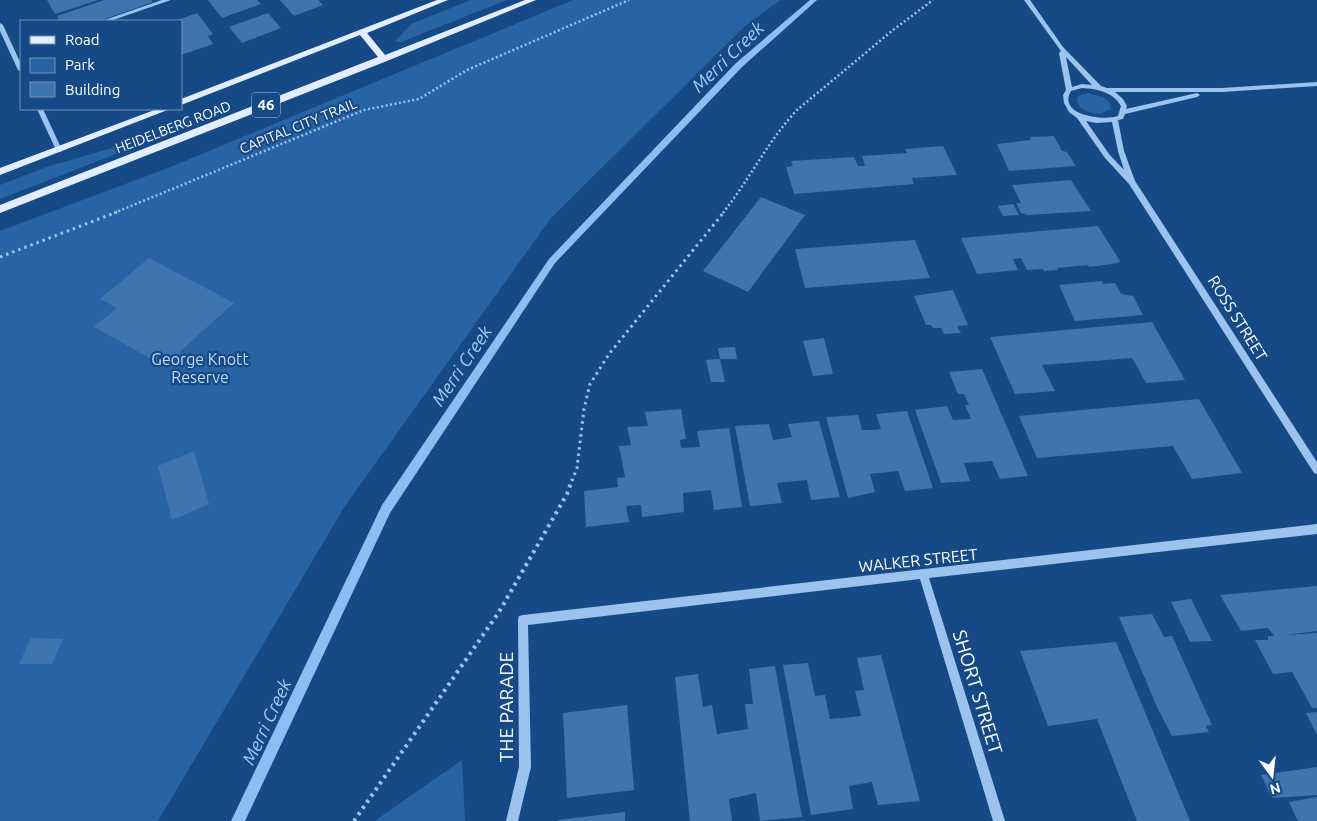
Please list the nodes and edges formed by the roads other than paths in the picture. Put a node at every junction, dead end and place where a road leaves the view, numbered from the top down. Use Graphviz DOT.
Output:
graph roads {
  1 [pos="168,0"];
  2 [pos="444,0"];
  3 [pos="532,0"];
  4 [pos="1027,0"];
  5 [pos="108,20"];
  6 [pos="0,24"];
  7 [pos="362,32"];
  8 [pos="8,42"];
  9 [pos="0,45"];
  10 [pos="1061,48"];
  11 [pos="20,50"];
  12 [pos="13,53"];
  13 [pos="384,59"];
  14 [pos="20,68"];
  15 [pos="1317,84"];
  16 [pos="1098,87"];
  17 [pos="1069,90"];
  18 [pos="1108,90"];
  19 [pos="1222,90"];
  20 [pos="182,102"];
  21 [pos="40,110"];
  22 [pos="162,110"];
  23 [pos="1124,112"];
  24 [pos="1079,115"];
  25 [pos="1115,120"];
  26 [pos="59,150"];
  27 [pos="0,172"];
  28 [pos="1132,182"];
  29 [pos="0,209"];
  30 [pos="1317,470"];
  31 [pos="1317,528"];
  32 [pos="923,574"];
  33 [pos="523,620"];
  34 [pos="512,821"];
  35 [pos="999,821"];
  1 -- 5 [label="street"];
  2 -- 7 [label="main road, HEIDELBERG ROAD / 46"];
  3 -- 13 [label="main road, HEIDELBERG ROAD / 46"];
  4 -- 10 [label="street"];
  6 -- 8 [label="street"];
  7 -- 13 [label="main road"];
  7 -- 20 [label="main road, HEIDELBERG ROAD / 46"];
  8 -- 9 [label="street"];
  8 -- 12 [label="street"];
  10 -- 16 [label="street"];
  10 -- 17 [label="street"];
  11 -- 12 [label="street"];
  12 -- 14 [label="street"];
  13 -- 29 [label="main road, HEIDELBERG ROAD / 46"];
  15 -- 19 [label="street"];
  16 -- 17 [label="street"];
  16 -- 18 [label="street"];
  17 -- 24 [label="street, ROSS STREET"];
  18 -- 19 [label="street"];
  18 -- 23 [label="street"];
  19 -- 23 [label="street"];
  21 -- 26 [label="street"];
  22 -- 26 [label="main road, HEIDELBERG ROAD"];
  23 -- 25 [label="street"];
  24 -- 25 [label="street"];
  24 -- 28 [label="street, ROSS STREET"];
  25 -- 28 [label="street, ROSS STREET"];
  26 -- 27 [label="main road, HEIDELBERG ROAD"];
  28 -- 30 [label="street, ROSS STREET"];
  31 -- 32 [label="street, WALKER STREET"];
  32 -- 33 [label="street, WALKER STREET"];
  32 -- 35 [label="street, SHORT STREET"];
  33 -- 34 [label="street, THE PARADE"];
}
